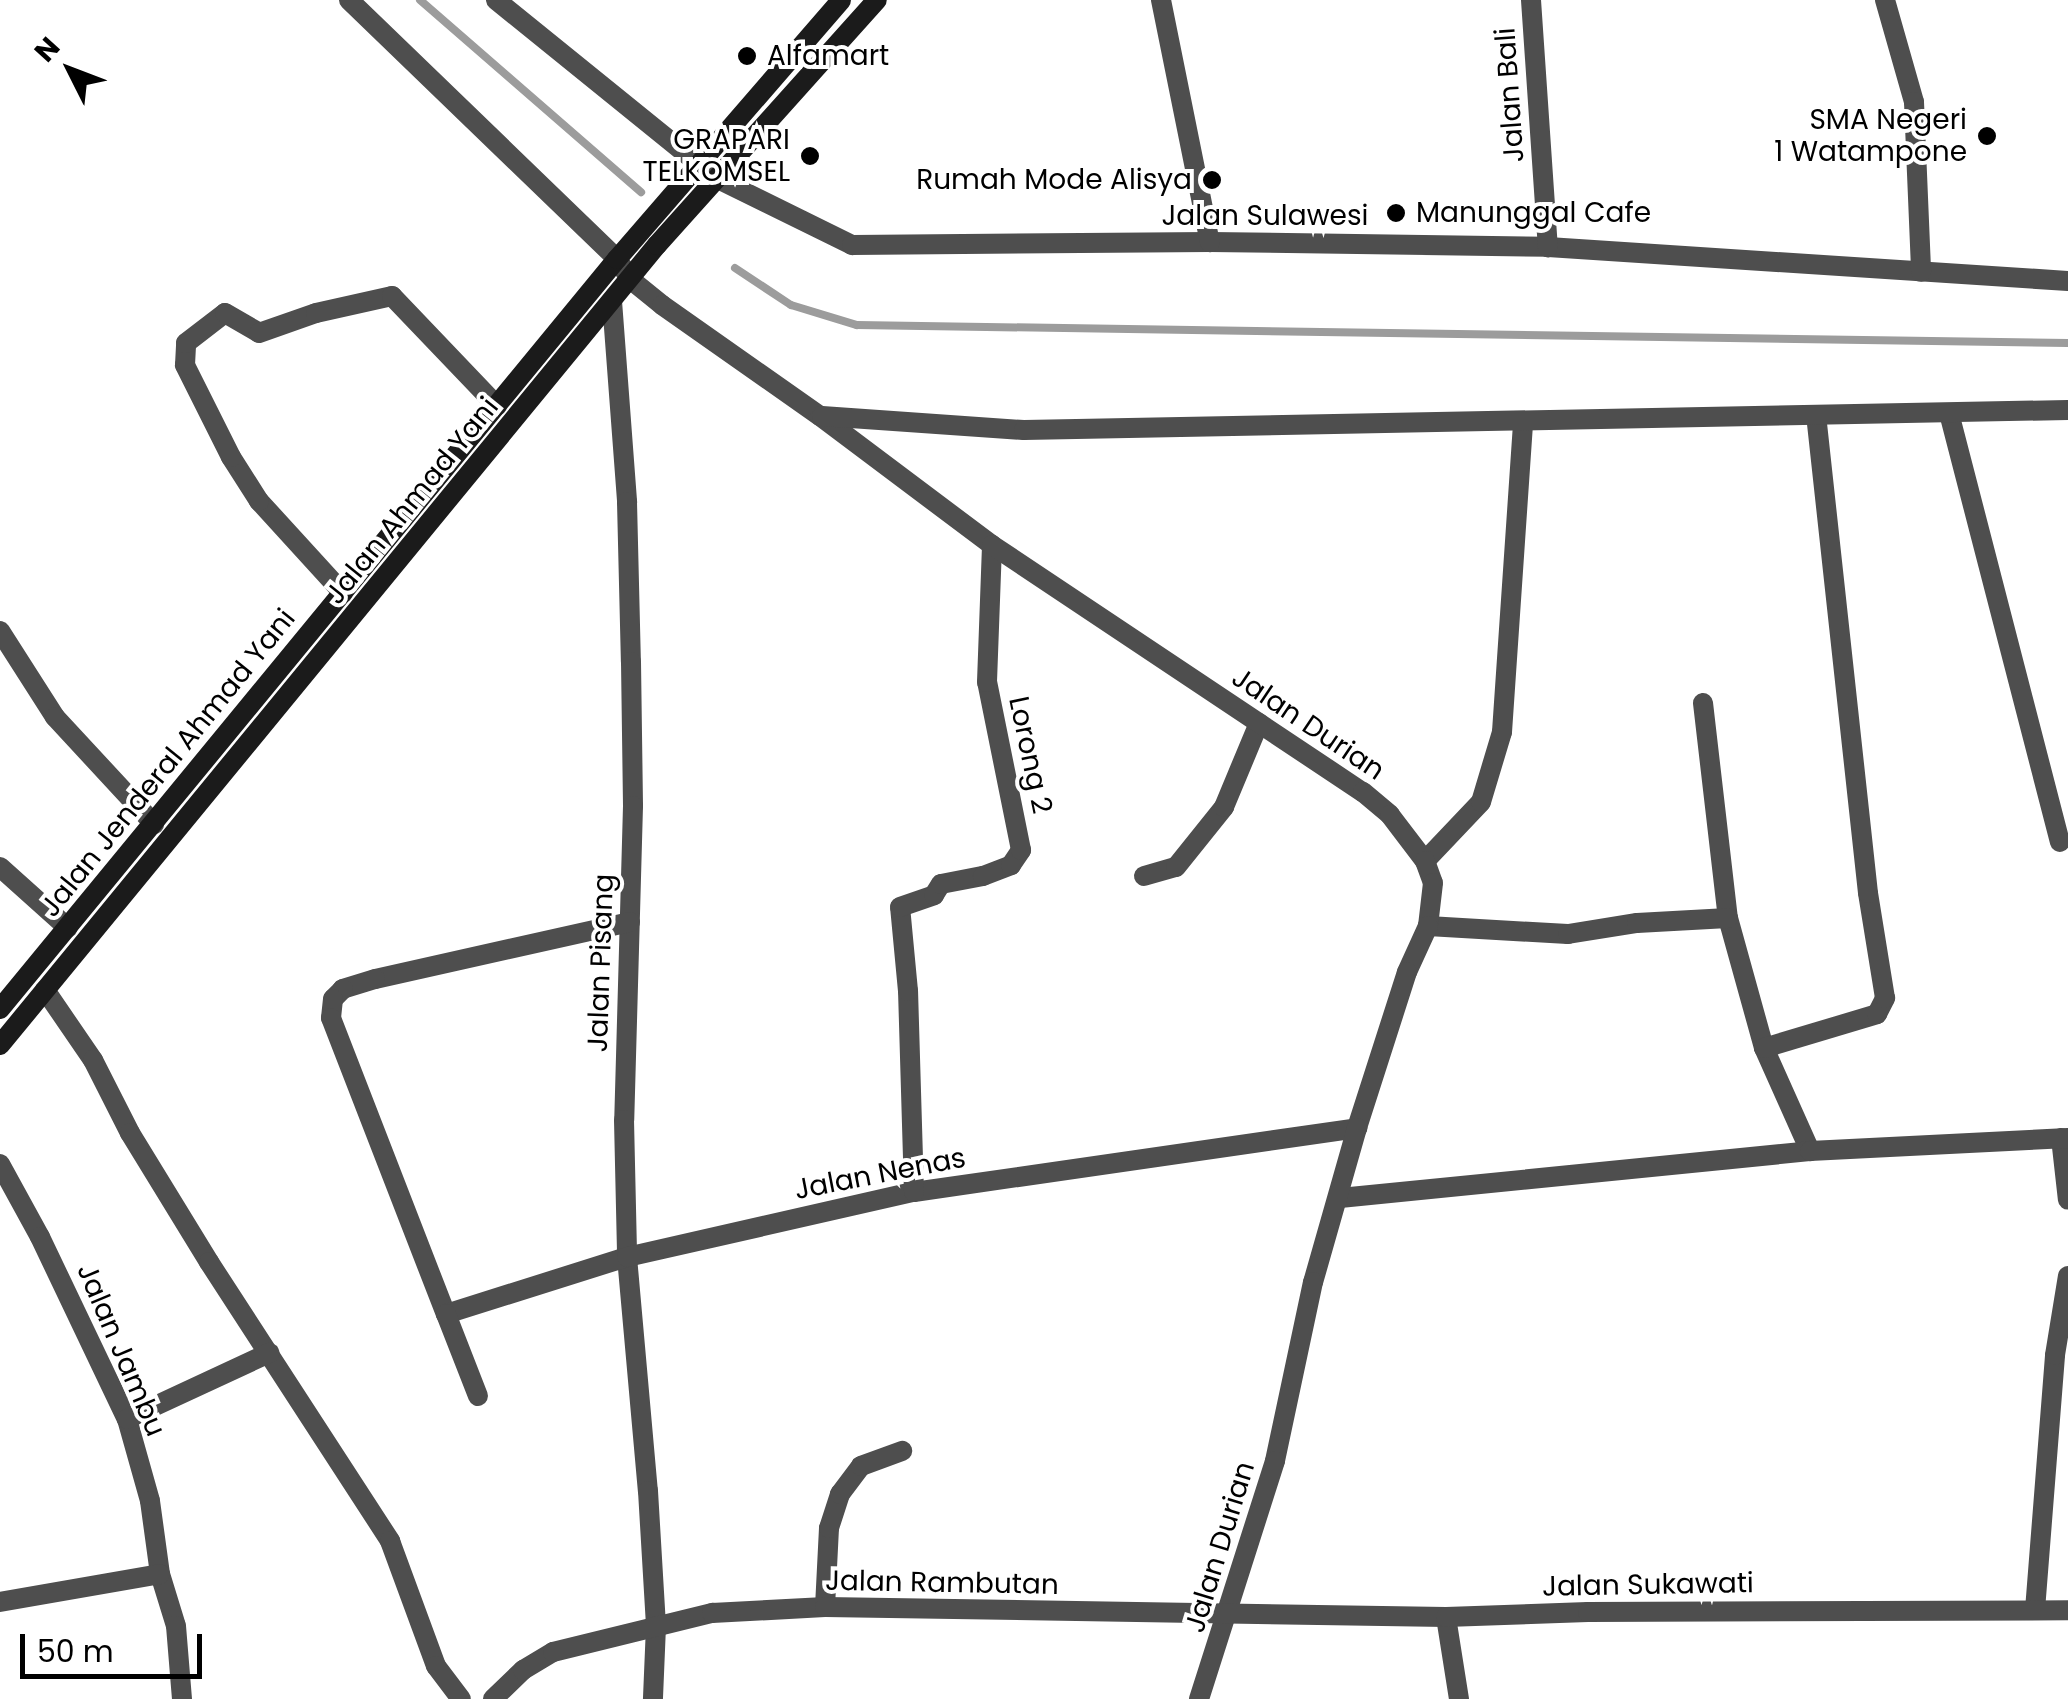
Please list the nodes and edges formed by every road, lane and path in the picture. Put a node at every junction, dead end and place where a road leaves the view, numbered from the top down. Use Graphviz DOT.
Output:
graph roads {
  1 [pos="350,0"];
  2 [pos="496,0"];
  3 [pos="842,0"];
  4 [pos="876,0"];
  5 [pos="1161,0"];
  6 [pos="1531,0"];
  7 [pos="1885,0"];
  8 [pos="708,172"];
  9 [pos="648,239"];
  10 [pos="1210,242"];
  11 [pos="1548,247"];
  12 [pos="618,259"];
  13 [pos="1922,272"];
  14 [pos="630,279"];
  15 [pos="2068,282"];
  16 [pos="612,301"];
  17 [pos="497,406"];
  18 [pos="2068,410"];
  19 [pos="1948,413"];
  20 [pos="820,416"];
  21 [pos="1816,417"];
  22 [pos="1523,423"];
  23 [pos="992,545"];
  24 [pos="343,594"];
  25 [pos="0,631"];
  26 [pos="1703,704"];
  27 [pos="1259,723"];
  28 [pos="154,824"];
  29 [pos="2060,842"];
  30 [pos="1425,861"];
  31 [pos="0,867"];
  32 [pos="1144,876"];
  33 [pos="1728,918"];
  34 [pos="630,922"];
  35 [pos="1428,926"];
  36 [pos="68,928"];
  37 [pos="45,990"];
  38 [pos="0,1010"];
  39 [pos="0,1045"];
  40 [pos="1764,1048"];
  41 [pos="1357,1128"];
  42 [pos="2064,1138"];
  43 [pos="1810,1152"];
  44 [pos="0,1164"];
  45 [pos="914,1192"];
  46 [pos="1340,1198"];
  47 [pos="2068,1200"];
  48 [pos="627,1257"];
  49 [pos="2068,1276"];
  50 [pos="446,1314"];
  51 [pos="269,1353"];
  52 [pos="2061,1355"];
  53 [pos="478,1396"];
  54 [pos="127,1420"];
  55 [pos="902,1451"];
  56 [pos="160,1574"];
  57 [pos="0,1602"];
  58 [pos="825,1607"];
  59 [pos="2035,1610"];
  60 [pos="2068,1610"];
  61 [pos="1228,1616"];
  62 [pos="1446,1617"];
  63 [pos="656,1626"];
  64 [pos="182,1699"];
  65 [pos="462,1699"];
  66 [pos="493,1699"];
  67 [pos="654,1699"];
  68 [pos="1199,1699"];
  69 [pos="1459,1699"];
  1 -- 12 [label="street"];
  2 -- 8 [label="street, Jalan Sulawesi"];
  3 -- 8 [label="main road"];
  4 -- 8 [label="main road"];
  5 -- 10 [label="street"];
  6 -- 11 [label="street, Jalan Bali"];
  7 -- 13 [label="street"];
  8 -- 9 [label="main road, Jalan Ahmad Yani"];
  8 -- 10 [label="street, Jalan Sulawesi"];
  9 -- 12 [label="main road, Jalan Jenderal Ahmad Yani"];
  9 -- 14 [label="main road, Jalan Ahmad Yani"];
  10 -- 11 [label="street, Jalan Sulawesi"];
  11 -- 13 [label="street, Jalan Sulawesi"];
  12 -- 14 [label="street"];
  12 -- 17 [label="main road, Jalan Jenderal Ahmad Yani"];
  13 -- 15 [label="street, Jalan Sulawesi"];
  14 -- 16 [label="main road, Jalan Ahmad Yani"];
  14 -- 20 [label="street, Jalan Durian"];
  16 -- 34 [label="street, Jalan Pisang"];
  16 -- 37 [label="main road, Jalan Ahmad Yani"];
  17 -- 24 [label="main road, Jalan Jenderal Ahmad Yani"];
  17 -- 24 [label="street"];
  18 -- 19 [label="street"];
  19 -- 21 [label="street"];
  19 -- 29 [label="street"];
  20 -- 22 [label="street"];
  20 -- 23 [label="street, Jalan Durian"];
  21 -- 22 [label="street"];
  21 -- 40 [label="street"];
  22 -- 30 [label="street"];
  23 -- 27 [label="street, Jalan Durian"];
  23 -- 45 [label="street, Lorong 2"];
  24 -- 28 [label="main road, Jalan Jenderal Ahmad Yani"];
  25 -- 28 [label="street"];
  26 -- 33 [label="street"];
  27 -- 30 [label="street, Jalan Durian"];
  27 -- 32 [label="street"];
  28 -- 36 [label="main road, Jalan Jenderal Ahmad Yani"];
  30 -- 35 [label="street, Jalan Durian"];
  31 -- 36 [label="street"];
  33 -- 35 [label="street"];
  33 -- 40 [label="street"];
  34 -- 48 [label="street, Jalan Pisang"];
  34 -- 50 [label="street"];
  35 -- 41 [label="street, Jalan Durian"];
  36 -- 38 [label="main road, Jalan Jenderal Ahmad Yani"];
  37 -- 39 [label="main road, Jalan Ahmad Yani"];
  37 -- 51 [label="street"];
  40 -- 43 [label="street"];
  41 -- 45 [label="street, Jalan Nenas"];
  41 -- 46 [label="street, Jalan Durian"];
  42 -- 43 [label="street"];
  42 -- 47 [label="street"];
  43 -- 46 [label="street"];
  44 -- 54 [label="street, Jalan Jambu"];
  45 -- 48 [label="street, Jalan Nenas"];
  46 -- 61 [label="street, Jalan Durian"];
  48 -- 50 [label="street, Jalan Nenas"];
  48 -- 63 [label="street, Jalan Pisang"];
  49 -- 52 [label="street"];
  50 -- 53 [label="street"];
  51 -- 54 [label="street"];
  51 -- 65 [label="street"];
  52 -- 59 [label="street"];
  54 -- 56 [label="street, Jalan Jambu"];
  55 -- 58 [label="street"];
  56 -- 57 [label="street"];
  56 -- 64 [label="street, Jalan Jambu"];
  58 -- 61 [label="street, Jalan Rambutan"];
  58 -- 63 [label="street, Jalan Rambutan"];
  59 -- 60 [label="street, Jalan Sukawati"];
  59 -- 62 [label="street, Jalan Sukawati"];
  61 -- 62 [label="street, Jalan Sukawati"];
  61 -- 68 [label="street, Jalan Durian"];
  62 -- 69 [label="street"];
  63 -- 66 [label="street, Jalan Rambutan"];
  63 -- 67 [label="street, Jalan Pisang"];
}
